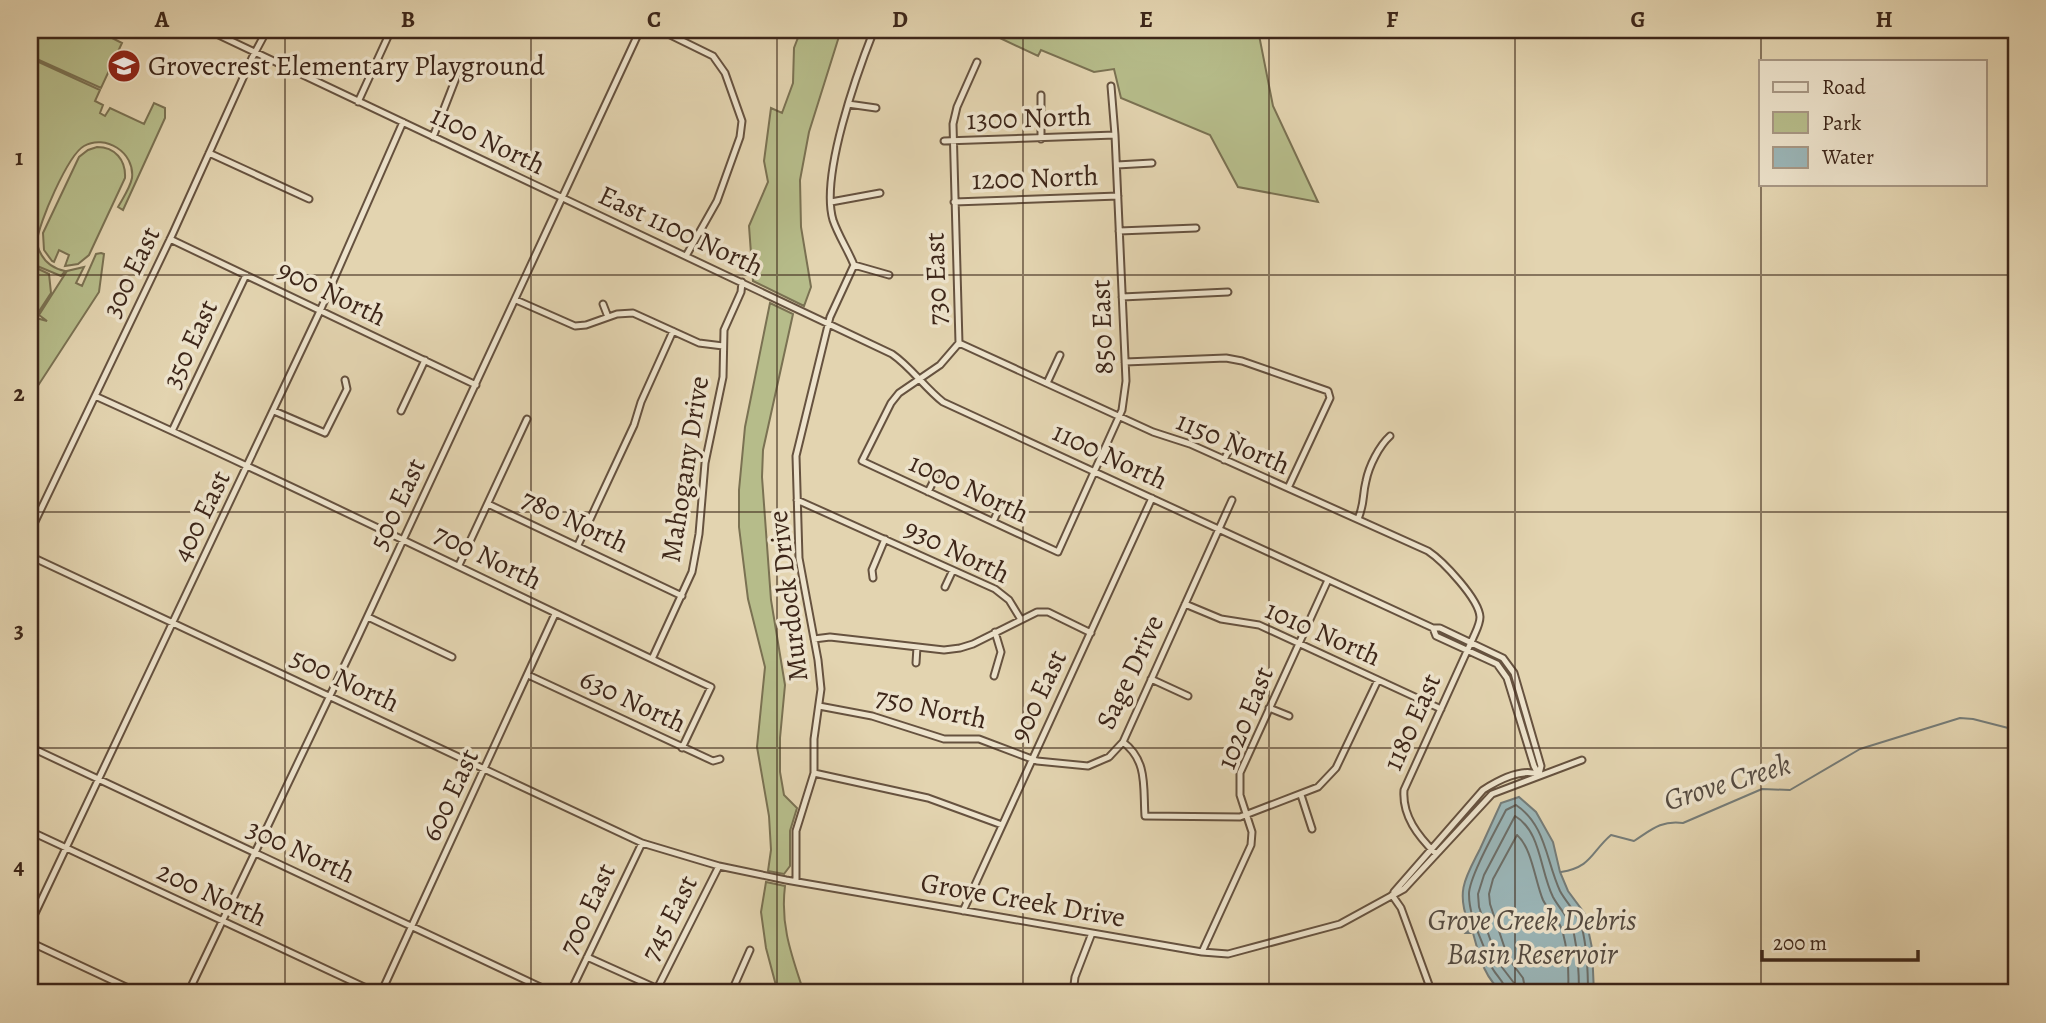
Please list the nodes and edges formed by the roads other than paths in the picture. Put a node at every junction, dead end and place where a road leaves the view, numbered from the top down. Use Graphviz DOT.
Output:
graph roads {
  1 [pos="208,30"];
  2 [pos="267,30"];
  3 [pos="391,30"];
  4 [pos="640,30"];
  5 [pos="660,30"];
  6 [pos="874,30"];
  7 [pos="898,30"];
  8 [pos="913,30"];
  9 [pos="255,53"];
  10 [pos="977,62"];
  11 [pos="461,65"];
  12 [pos="1111,86"];
  13 [pos="1041,95"];
  14 [pos="358,102"];
  15 [pos="848,104"];
  16 [pos="876,108"];
  17 [pos="403,122"];
  18 [pos="1115,135"];
  19 [pos="433,136"];
  20 [pos="1041,139"];
  21 [pos="944,141"];
  22 [pos="952,141"];
  23 [pos="209,153"];
  24 [pos="1152,163"];
  25 [pos="1116,165"];
  26 [pos="880,193"];
  27 [pos="1118,195"];
  28 [pos="561,198"];
  29 [pos="309,199"];
  30 [pos="831,202"];
  31 [pos="954,202"];
  32 [pos="1196,228"];
  33 [pos="1119,231"];
  34 [pos="170,239"];
  35 [pos="686,256"];
  36 [pos="854,265"];
  37 [pos="246,275"];
  38 [pos="889,275"];
  39 [pos="742,282"];
  40 [pos="1228,292"];
  41 [pos="1122,298"];
  42 [pos="516,300"];
  43 [pos="784,302"];
  44 [pos="603,304"];
  45 [pos="320,312"];
  46 [pos="608,317"];
  47 [pos="594,323"];
  48 [pos="829,324"];
  49 [pos="673,331"];
  50 [pos="597,333"];
  51 [pos="959,343"];
  52 [pos="723,346"];
  53 [pos="1060,355"];
  54 [pos="425,360"];
  55 [pos="1125,362"];
  56 [pos="918,379"];
  57 [pos="345,380"];
  58 [pos="1047,383"];
  59 [pos="476,385"];
  60 [pos="95,396"];
  61 [pos="274,411"];
  62 [pos="401,411"];
  63 [pos="1119,417"];
  64 [pos="527,419"];
  65 [pos="172,431"];
  66 [pos="1236,435"];
  67 [pos="1390,436"];
  68 [pos="1224,460"];
  69 [pos="862,461"];
  70 [pos="248,466"];
  71 [pos="1095,472"];
  72 [pos="936,476"];
  73 [pos="1288,488"];
  74 [pos="928,492"];
  75 [pos="1152,498"];
  76 [pos="797,500"];
  77 [pos="1232,500"];
  78 [pos="488,504"];
  79 [pos="1000,506"];
  80 [pos="1358,519"];
  81 [pos="993,522"];
  82 [pos="1219,529"];
  83 [pos="30,531"];
  84 [pos="403,539"];
  85 [pos="885,539"];
  86 [pos="578,545"];
  87 [pos="1058,552"];
  88 [pos="30,556"];
  89 [pos="459,565"];
  90 [pos="953,570"];
  91 [pos="873,578"];
  92 [pos="1328,580"];
  93 [pos="946,587"];
  94 [pos="682,596"];
  95 [pos="1475,603"];
  96 [pos="1185,604"];
  97 [pos="555,614"];
  98 [pos="368,617"];
  99 [pos="1020,618"];
  100 [pos="173,623"];
  101 [pos="1433,628"];
  102 [pos="995,632"];
  103 [pos="1091,633"];
  104 [pos="814,639"];
  105 [pos="1299,643"];
  106 [pos="1471,643"];
  107 [pos="917,647"];
  108 [pos="1468,651"];
  109 [pos="452,657"];
  110 [pos="652,659"];
  111 [pos="916,663"];
  112 [pos="528,675"];
  113 [pos="994,676"];
  114 [pos="1151,679"];
  115 [pos="1378,680"];
  116 [pos="329,696"];
  117 [pos="1188,696"];
  118 [pos="819,706"];
  119 [pos="1269,708"];
  120 [pos="1441,709"];
  121 [pos="1289,716"];
  122 [pos="1123,742"];
  123 [pos="30,747"];
  124 [pos="682,748"];
  125 [pos="720,759"];
  126 [pos="1031,760"];
  127 [pos="1582,760"];
  128 [pos="485,770"];
  129 [pos="814,773"];
  130 [pos="1539,775"];
  131 [pos="97,779"];
  132 [pos="1301,795"];
  133 [pos="1247,814"];
  134 [pos="1002,825"];
  135 [pos="1312,829"];
  136 [pos="30,831"];
  137 [pos="642,843"];
  138 [pos="65,848"];
  139 [pos="255,852"];
  140 [pos="1434,852"];
  141 [pos="719,866"];
  142 [pos="796,881"];
  143 [pos="1392,895"];
  144 [pos="963,911"];
  145 [pos="222,921"];
  146 [pos="30,925"];
  147 [pos="412,926"];
  148 [pos="1092,933"];
  149 [pos="30,942"];
  150 [pos="750,950"];
  151 [pos="1202,952"];
  152 [pos="587,957"];
  153 [pos="657,989"];
  154 [pos="139,993"];
  155 [pos="188,993"];
  156 [pos="379,993"];
  157 [pos="553,993"];
  158 [pos="570,993"];
  159 [pos="667,993"];
  160 [pos="731,993"];
  161 [pos="1073,993"];
  162 [pos="1432,993"];
  1 -- 9 [label="street, 1100 North"];
  2 -- 9 [label="street, 300 East"];
  3 -- 14 [label="street"];
  4 -- 28 [label="street, 500 East"];
  5 -- 35 [label="street"];
  6 -- 15 [label="street"];
  7 -- 8 [label="street"];
  9 -- 14 [label="street, 1100 North"];
  9 -- 23 [label="street, 300 East"];
  10 -- 22 [label="street, 730 East"];
  11 -- 19 [label="street"];
  12 -- 18 [label="street, 850 East"];
  13 -- 20 [label="street"];
  14 -- 17 [label="street, 1100 North"];
  15 -- 16 [label="street"];
  15 -- 30 [label="street"];
  17 -- 19 [label="street, 1100 North"];
  17 -- 45 [label="street, 400 East"];
  18 -- 20 [label="street, 1300 North"];
  18 -- 25 [label="street, 850 East"];
  19 -- 28 [label="street, 1100 North"];
  20 -- 22 [label="street, 1300 North"];
  21 -- 22 [label="street, 1300 North"];
  22 -- 31 [label="street, 730 East"];
  23 -- 29 [label="street"];
  23 -- 34 [label="street, 300 East"];
  24 -- 25 [label="street"];
  25 -- 27 [label="street, 850 East"];
  26 -- 30 [label="street"];
  27 -- 31 [label="street, 1200 North"];
  27 -- 33 [label="street, 850 East"];
  28 -- 35 [label="street, East 1100 North"];
  28 -- 42 [label="street, 500 East"];
  30 -- 36 [label="street"];
  31 -- 51 [label="street, 730 East"];
  32 -- 33 [label="street"];
  33 -- 41 [label="street, 850 East"];
  34 -- 37 [label="street, 900 North"];
  34 -- 60 [label="street, 300 East"];
  35 -- 39 [label="street, East 1100 North"];
  36 -- 38 [label="street"];
  36 -- 48 [label="street, Murdock Drive"];
  37 -- 45 [label="street, 900 North"];
  37 -- 65 [label="street, 350 East"];
  39 -- 43 [label="street, East 1100 North"];
  39 -- 52 [label="street, Mahogany Drive"];
  40 -- 41 [label="street"];
  41 -- 55 [label="street, 850 East"];
  42 -- 47 [label="street"];
  42 -- 59 [label="street, 500 East"];
  43 -- 48 [label="street, 1100 North"];
  44 -- 46 [label="street"];
  45 -- 54 [label="street, 900 North"];
  45 -- 61 [label="street, 400 East"];
  46 -- 47 [label="street"];
  46 -- 49 [label="street"];
  47 -- 50 [label="street"];
  48 -- 56 [label="street, 1100 North"];
  48 -- 76 [label="street, Murdock Drive"];
  49 -- 52 [label="street"];
  49 -- 86 [label="street"];
  51 -- 56 [label="street, 730 East"];
  51 -- 58 [label="street, 1150 North"];
  52 -- 94 [label="street, Mahogany Drive"];
  53 -- 58 [label="street"];
  54 -- 59 [label="street, 900 North"];
  54 -- 62 [label="street"];
  55 -- 63 [label="street, 850 East"];
  55 -- 73 [label="street"];
  56 -- 69 [label="street, 730 East"];
  56 -- 71 [label="street, 1100 North"];
  57 -- 61 [label="street"];
  58 -- 63 [label="street, 1150 North"];
  59 -- 84 [label="street, 500 East"];
  60 -- 65 [label="street, 700 North"];
  60 -- 83 [label="street, 300 East"];
  61 -- 70 [label="street, 400 East"];
  63 -- 68 [label="street, 1150 North"];
  63 -- 71 [label="street, 850 East"];
  64 -- 78 [label="street"];
  65 -- 70 [label="street, 700 North"];
  66 -- 68 [label="street"];
  67 -- 80 [label="street"];
  68 -- 73 [label="street, 1150 North"];
  69 -- 74 [label="street, 1000 North"];
  70 -- 84 [label="street, 700 North"];
  70 -- 100 [label="street, 400 East"];
  71 -- 75 [label="street, 1100 North"];
  71 -- 87 [label="street, 850 East"];
  72 -- 74 [label="street"];
  73 -- 80 [label="street, 1150 North"];
  74 -- 81 [label="street, 1000 North"];
  75 -- 82 [label="street, 1100 North"];
  75 -- 103 [label="street, 900 East"];
  76 -- 85 [label="street, 930 North"];
  76 -- 104 [label="street, Murdock Drive"];
  77 -- 82 [label="street, Sage Drive"];
  78 -- 86 [label="street, 780 North"];
  78 -- 89 [label="street"];
  79 -- 81 [label="street"];
  80 -- 95 [label="street, 1150 North"];
  81 -- 87 [label="street, 1000 North"];
  82 -- 92 [label="street, 1100 North"];
  82 -- 96 [label="street, Sage Drive"];
  84 -- 89 [label="street, 700 North"];
  84 -- 98 [label="street, 500 East"];
  85 -- 90 [label="street, 930 North"];
  85 -- 91 [label="street"];
  86 -- 94 [label="street, 780 North"];
  88 -- 100 [label="street, 500 North"];
  89 -- 97 [label="street, 700 North"];
  90 -- 93 [label="street"];
  90 -- 99 [label="street, 930 North"];
  92 -- 101 [label="street, 1100 North"];
  92 -- 105 [label="street, 1020 East"];
  94 -- 110 [label="street, Mahogany Drive"];
  95 -- 106 [label="street, 1180 East"];
  96 -- 105 [label="street, 1010 North"];
  96 -- 114 [label="street, Sage Drive"];
  97 -- 110 [label="street, 700 North"];
  97 -- 112 [label="street, 600 East"];
  98 -- 109 [label="street"];
  98 -- 116 [label="street, 500 East"];
  99 -- 102 [label="street"];
  99 -- 103 [label="street, 930 North"];
  100 -- 116 [label="street, 500 North"];
  100 -- 131 [label="street, 400 East"];
  101 -- 106 [label="street, 1100 North"];
  101 -- 108 [label="street, 1100 North"];
  102 -- 107 [label="street"];
  102 -- 113 [label="street"];
  103 -- 126 [label="street, 900 East"];
  104 -- 107 [label="street"];
  104 -- 118 [label="street, Murdock Drive"];
  105 -- 115 [label="street, 1010 North"];
  105 -- 119 [label="street, 1020 East"];
  106 -- 108 [label="street, 1180 East"];
  106 -- 130 [label="street, 1100 North"];
  107 -- 111 [label="street"];
  108 -- 120 [label="street, 1180 East"];
  108 -- 130 [label="street, 1100 North"];
  110 -- 124 [label="street, 700 North"];
  112 -- 124 [label="street, 630 North"];
  112 -- 128 [label="street, 600 East"];
  114 -- 117 [label="street"];
  114 -- 122 [label="street, Sage Drive"];
  115 -- 120 [label="street, 1010 North"];
  115 -- 132 [label="street"];
  116 -- 128 [label="street, 500 North"];
  116 -- 139 [label="street, 500 East"];
  118 -- 126 [label="street, 750 North"];
  118 -- 129 [label="street, Murdock Drive"];
  119 -- 121 [label="street"];
  119 -- 133 [label="street, 1020 East"];
  120 -- 140 [label="street, 1180 East"];
  122 -- 126 [label="street, Sage Drive"];
  122 -- 133 [label="street"];
  123 -- 131 [label="street, 300 North"];
  124 -- 125 [label="street, 630 North"];
  126 -- 134 [label="street, 900 East"];
  127 -- 130 [label="street, Grove Creek Drive"];
  128 -- 137 [label="street, 500 North"];
  128 -- 147 [label="street, 600 East"];
  129 -- 134 [label="street"];
  129 -- 142 [label="street, Murdock Drive"];
  130 -- 140 [label="street, Grove Creek Drive"];
  131 -- 138 [label="street, 400 East"];
  131 -- 139 [label="street, 300 North"];
  132 -- 133 [label="street"];
  132 -- 135 [label="street"];
  133 -- 151 [label="street, 1020 East"];
  134 -- 144 [label="street, 900 East"];
  136 -- 138 [label="street, 200 North"];
  137 -- 141 [label="street, Grove Creek Drive"];
  137 -- 152 [label="street, 700 East"];
  138 -- 145 [label="street, 200 North"];
  138 -- 146 [label="street, 400 East"];
  139 -- 145 [label="street, 500 East"];
  139 -- 147 [label="street, 300 North"];
  140 -- 143 [label="street, Grove Creek Drive"];
  141 -- 142 [label="street, Grove Creek Drive"];
  141 -- 153 [label="street, 745 East"];
  142 -- 144 [label="street, Grove Creek Drive"];
  143 -- 151 [label="street, Grove Creek Drive"];
  143 -- 162 [label="street"];
  144 -- 148 [label="street, Grove Creek Drive"];
  145 -- 155 [label="street, 500 East"];
  145 -- 156 [label="street, 200 North"];
  147 -- 156 [label="street, 600 East"];
  147 -- 157 [label="street, 300 North"];
  148 -- 151 [label="street, Grove Creek Drive"];
  148 -- 161 [label="street"];
  149 -- 154 [label="street"];
  150 -- 160 [label="street"];
  152 -- 153 [label="street"];
  152 -- 158 [label="street, 700 East"];
  153 -- 159 [label="street"];
}
